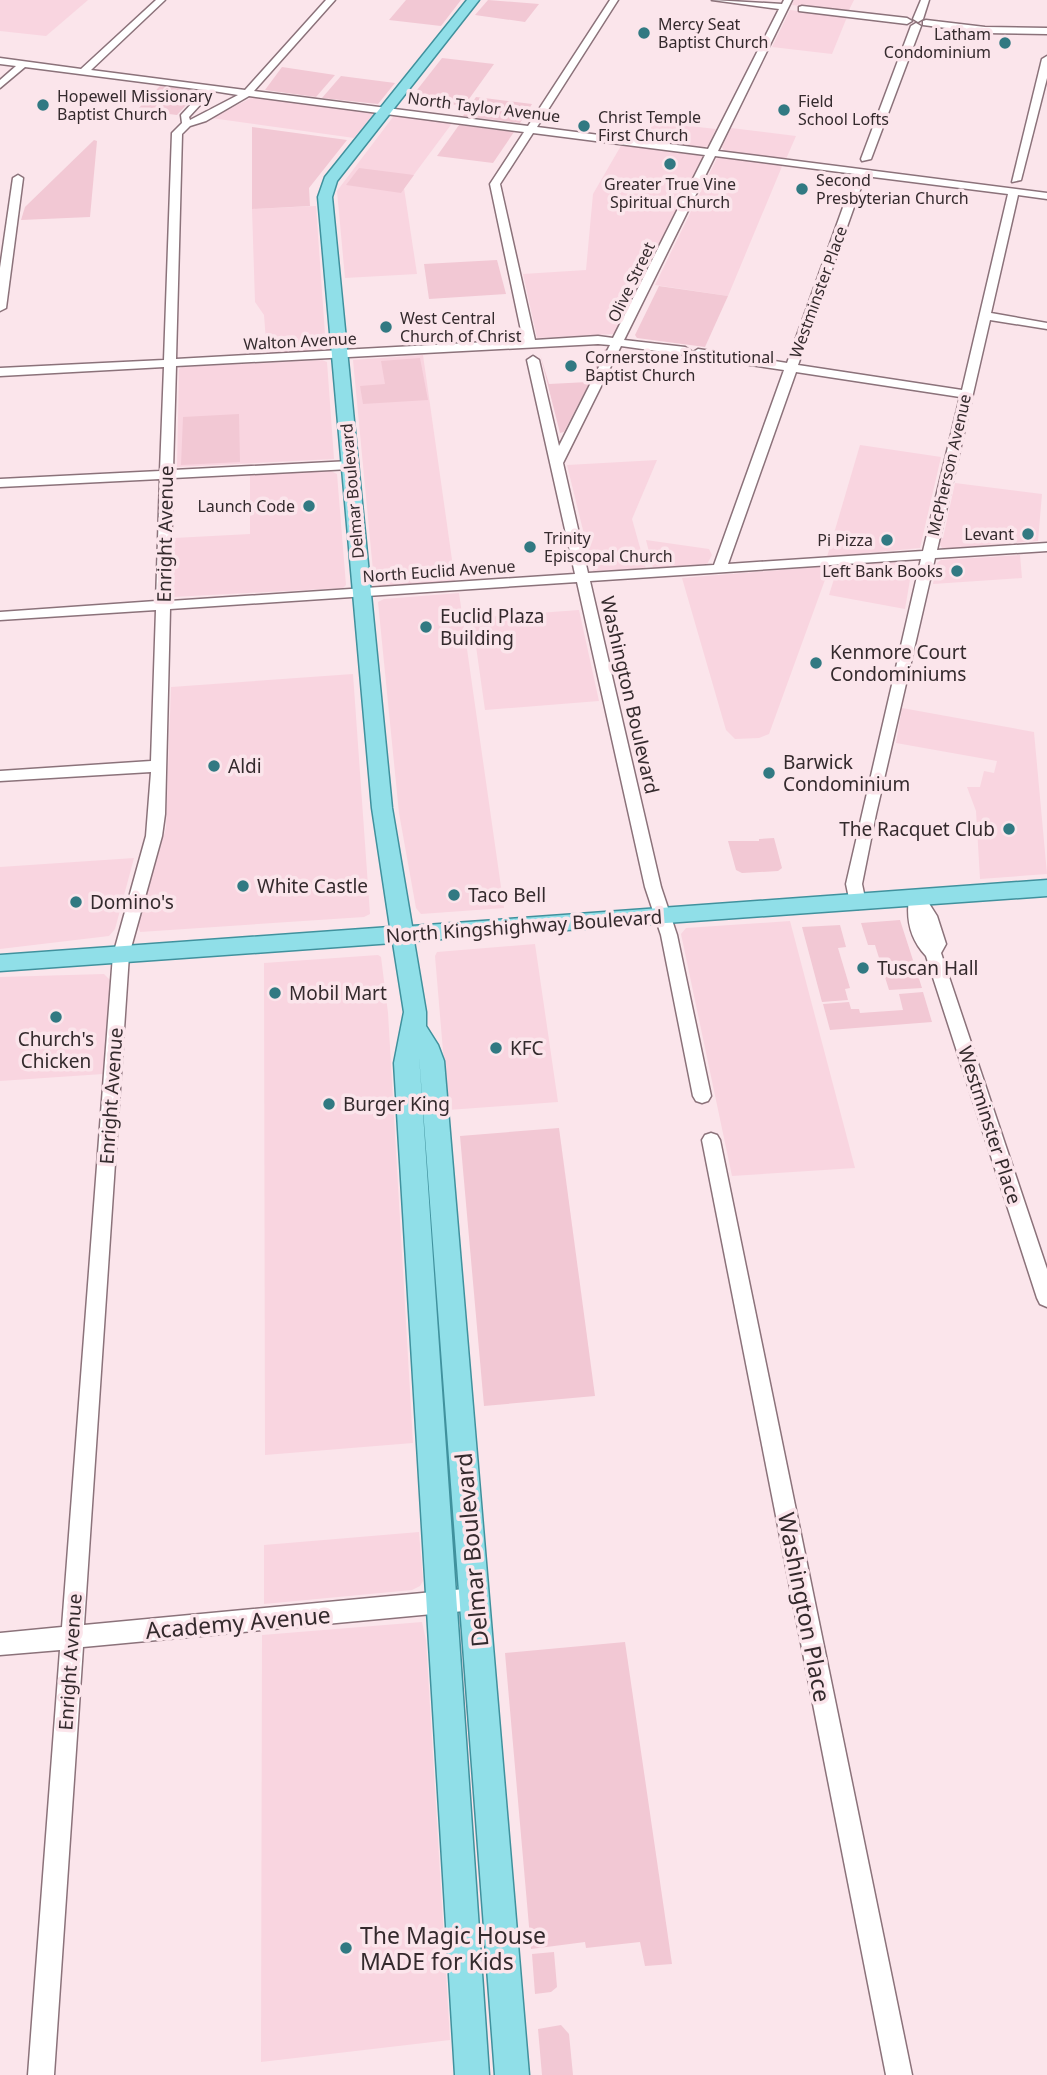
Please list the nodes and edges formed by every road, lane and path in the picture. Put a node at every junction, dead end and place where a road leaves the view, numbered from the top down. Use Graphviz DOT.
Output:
graph roads {
  1 [pos="161,0"];
  2 [pos="331,0"];
  3 [pos="473,0"];
  4 [pos="614,0"];
  5 [pos="716,0"];
  6 [pos="925,0"];
  7 [pos="786,4"];
  8 [pos="802,9"];
  9 [pos="917,22"];
  10 [pos="994,30"];
  11 [pos="1047,31"];
  12 [pos="1047,38"];
  13 [pos="1047,59"];
  14 [pos="0,61"];
  15 [pos="23,64"];
  16 [pos="83,72"];
  17 [pos="0,85"];
  18 [pos="211,88"];
  19 [pos="247,93"];
  20 [pos="387,111"];
  21 [pos="187,124"];
  22 [pos="528,129"];
  23 [pos="712,153"];
  24 [pos="866,159"];
  25 [pos="861,172"];
  26 [pos="18,178"];
  27 [pos="1015,186"];
  28 [pos="1047,196"];
  29 [pos="5,237"];
  30 [pos="0,308"];
  31 [pos="986,316"];
  32 [pos="1047,326"];
  33 [pos="620,341"];
  34 [pos="530,344"];
  35 [pos="685,351"];
  36 [pos="698,353"];
  37 [pos="339,355"];
  38 [pos="533,360"];
  39 [pos="170,364"];
  40 [pos="790,367"];
  41 [pos="0,372"];
  42 [pos="965,394"];
  43 [pos="556,464"];
  44 [pos="350,465"];
  45 [pos="166,474"];
  46 [pos="0,483"];
  47 [pos="1047,547"];
  48 [pos="928,556"];
  49 [pos="719,570"];
  50 [pos="583,579"];
  51 [pos="361,594"];
  52 [pos="163,607"];
  53 [pos="0,616"];
  54 [pos="159,766"];
  55 [pos="0,776"];
  56 [pos="1047,888"];
  57 [pos="917,898"];
  58 [pos="858,903"];
  59 [pos="662,916"];
  60 [pos="404,934"];
  61 [pos="121,955"];
  62 [pos="0,963"];
  63 [pos="416,1030"];
  64 [pos="702,1096"];
  65 [pos="711,1140"];
  66 [pos="1047,1298"];
  67 [pos="475,1599"];
  68 [pos="441,1602"];
  69 [pos="72,1638"];
  70 [pos="0,1644"];
  71 [pos="41,2075"];
  72 [pos="472,2075"];
  73 [pos="512,2075"];
  74 [pos="899,2075"];
  1 -- 16 [label="street"];
  2 -- 19 [label="street"];
  3 -- 20 [label="main road, Delmar Boulevard"];
  4 -- 22 [label="street"];
  5 -- 7 [label="street"];
  6 -- 9 [label="street"];
  7 -- 23 [label="street, Olive Street"];
  8 -- 9 [label="street"];
  9 -- 10 [label="street"];
  9 -- 24 [label="street"];
  10 -- 11 [label="street"];
  10 -- 12 [label="street"];
  13 -- 27 [label="street, McPherson Avenue"];
  14 -- 15 [label="street, North Taylor Avenue"];
  15 -- 16 [label="street, North Taylor Avenue"];
  15 -- 17 [label="street"];
  16 -- 18 [label="street, North Taylor Avenue"];
  18 -- 19 [label="street, North Taylor Avenue"];
  18 -- 21 [label="street, Enright Avenue"];
  19 -- 20 [label="street, North Taylor Avenue"];
  19 -- 21 [label="street"];
  20 -- 22 [label="street, North Taylor Avenue"];
  20 -- 37 [label="main road, Delmar Boulevard"];
  21 -- 39 [label="street, Enright Avenue"];
  22 -- 23 [label="street, North Taylor Avenue"];
  22 -- 34 [label="street"];
  23 -- 25 [label="street, North Taylor Avenue"];
  23 -- 33 [label="street, Olive Street"];
  25 -- 27 [label="street, North Taylor Avenue"];
  25 -- 40 [label="street, Westminster Place"];
  26 -- 29 [label="street"];
  27 -- 28 [label="street, North Taylor Avenue"];
  27 -- 31 [label="street, McPherson Avenue"];
  29 -- 30 [label="street"];
  31 -- 32 [label="street"];
  31 -- 42 [label="street, McPherson Avenue"];
  33 -- 34 [label="street, Walton Avenue"];
  33 -- 35 [label="street, Walton Avenue"];
  33 -- 43 [label="street, Olive Street"];
  34 -- 37 [label="street, Walton Avenue"];
  36 -- 40 [label="street"];
  37 -- 39 [label="street, Walton Avenue"];
  37 -- 44 [label="main road, Delmar Boulevard"];
  38 -- 43 [label="street, Washington Boulevard"];
  39 -- 41 [label="street, Walton Avenue"];
  39 -- 45 [label="street, Enright Avenue"];
  40 -- 42 [label="street"];
  40 -- 49 [label="street, Westminster Place"];
  42 -- 48 [label="street, McPherson Avenue"];
  43 -- 50 [label="street, Washington Boulevard"];
  44 -- 45 [label="street"];
  44 -- 51 [label="main road, Delmar Boulevard"];
  45 -- 46 [label="street"];
  45 -- 52 [label="street, Enright Avenue"];
  47 -- 48 [label="street, North Euclid Avenue"];
  48 -- 49 [label="street, North Euclid Avenue"];
  48 -- 58 [label="street, McPherson Avenue"];
  49 -- 50 [label="street, North Euclid Avenue"];
  50 -- 51 [label="street, North Euclid Avenue"];
  50 -- 59 [label="street, Washington Boulevard"];
  51 -- 52 [label="street, North Euclid Avenue"];
  51 -- 60 [label="main road, Delmar Boulevard"];
  52 -- 53 [label="street, North Euclid Avenue"];
  52 -- 54 [label="street, Enright Avenue"];
  54 -- 55 [label="street"];
  54 -- 61 [label="street, Enright Avenue"];
  56 -- 57 [label="main road, North Kingshighway Boulevard"];
  57 -- 58 [label="main road, North Kingshighway Boulevard"];
  57 -- 66 [label="street, Westminster Place"];
  58 -- 59 [label="main road, North Kingshighway Boulevard"];
  59 -- 60 [label="main road, North Kingshighway Boulevard"];
  59 -- 64 [label="street"];
  60 -- 61 [label="main road, North Kingshighway Boulevard"];
  60 -- 63 [label="main road, Delmar Boulevard"];
  61 -- 62 [label="main road, North Kingshighway Boulevard"];
  61 -- 69 [label="street, Enright Avenue"];
  63 -- 67 [label="main road, Delmar Boulevard"];
  63 -- 68 [label="main road, Delmar Boulevard"];
  65 -- 74 [label="street, Washington Place"];
  67 -- 68 [label="street, Academy Avenue"];
  67 -- 73 [label="main road, Delmar Boulevard"];
  68 -- 69 [label="street, Academy Avenue"];
  68 -- 72 [label="main road, Delmar Boulevard"];
  69 -- 70 [label="street, Academy Avenue"];
  69 -- 71 [label="street, Enright Avenue"];
}
